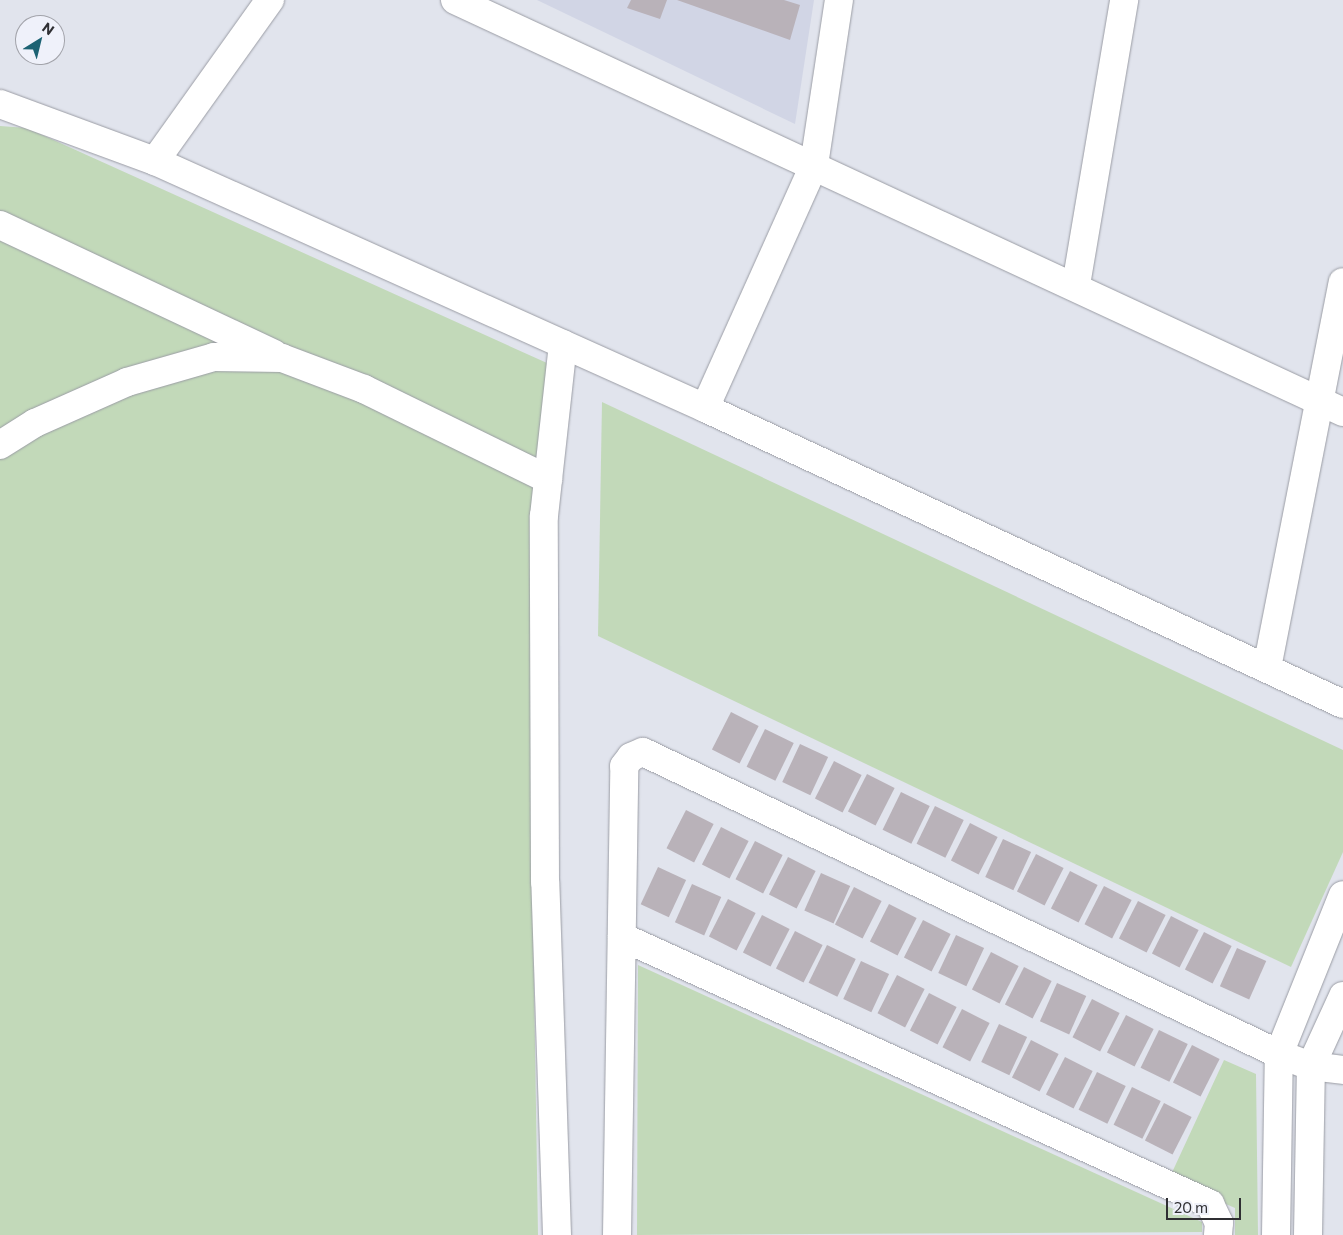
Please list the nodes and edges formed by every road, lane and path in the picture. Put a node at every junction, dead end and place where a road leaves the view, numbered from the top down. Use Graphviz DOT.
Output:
graph roads {
  1 [pos="270,0"];
  2 [pos="839,0"];
  3 [pos="1124,0"];
  4 [pos="464,2"];
  5 [pos="0,104"];
  6 [pos="155,161"];
  7 [pos="814,165"];
  8 [pos="0,224"];
  9 [pos="1343,282"];
  10 [pos="1076,285"];
  11 [pos="563,344"];
  12 [pos="282,358"];
  13 [pos="1333,407"];
  14 [pos="705,408"];
  15 [pos="0,445"];
  16 [pos="548,479"];
  17 [pos="1267,668"];
  18 [pos="1343,704"];
  19 [pos="1340,908"];
  20 [pos="622,936"];
  21 [pos="1309,978"];
  22 [pos="1343,990"];
  23 [pos="1343,996"];
  24 [pos="1280,1054"];
  25 [pos="1311,1066"];
  26 [pos="1343,1070"];
  27 [pos="557,1235"];
  28 [pos="617,1235"];
  29 [pos="1218,1235"];
  30 [pos="1276,1235"];
  31 [pos="1308,1235"];
  1 -- 6 [label="street"];
  2 -- 7 [label="street"];
  3 -- 10 [label="street"];
  4 -- 7 [label="street"];
  5 -- 6 [label="street"];
  6 -- 11 [label="street"];
  7 -- 10 [label="street"];
  7 -- 14 [label="street"];
  8 -- 12 [label="street"];
  9 -- 13 [label="street"];
  10 -- 13 [label="street"];
  11 -- 14 [label="street"];
  11 -- 16 [label="street"];
  12 -- 15 [label="street"];
  12 -- 16 [label="street"];
  13 -- 17 [label="street"];
  14 -- 17 [label="street"];
  16 -- 27 [label="street"];
  17 -- 18 [label="street"];
  19 -- 21 [label="street"];
  20 -- 24 [label="street"];
  20 -- 28 [label="street"];
  20 -- 29 [label="street"];
  21 -- 22 [label="street"];
  21 -- 24 [label="street"];
  23 -- 25 [label="street"];
  24 -- 25 [label="street"];
  24 -- 30 [label="street"];
  25 -- 26 [label="street"];
  25 -- 31 [label="street"];
}
